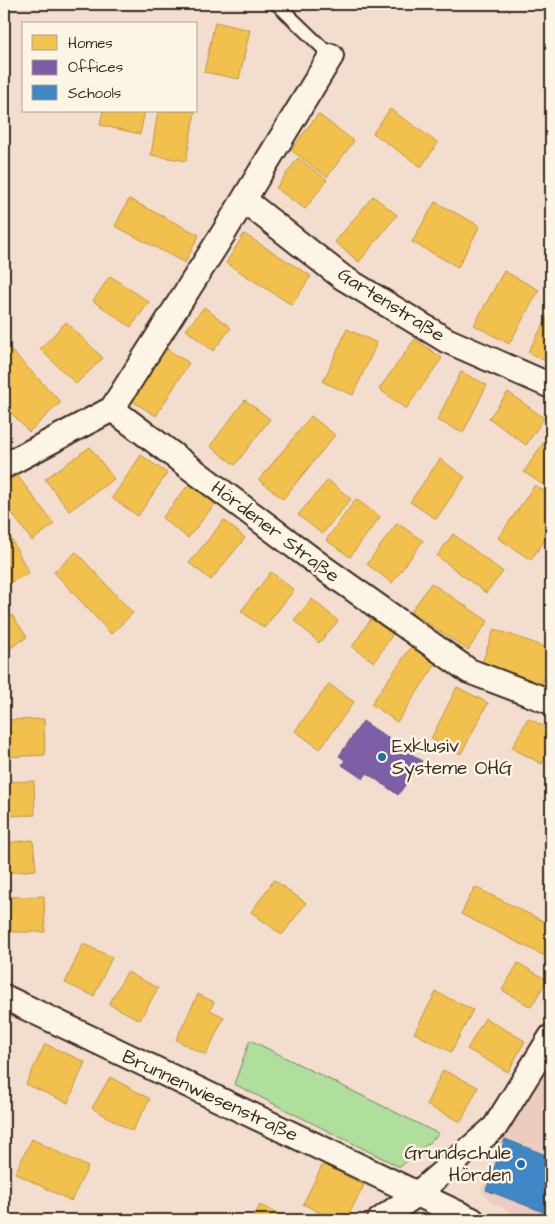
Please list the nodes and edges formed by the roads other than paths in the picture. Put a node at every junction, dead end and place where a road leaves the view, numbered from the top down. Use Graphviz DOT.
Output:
graph roads {
  1 [pos="277,4"];
  2 [pos="331,56"];
  3 [pos="244,200"];
  4 [pos="551,386"];
  5 [pos="112,409"];
  6 [pos="4,466"];
  7 [pos="551,702"];
  8 [pos="4,997"];
  9 [pos="551,1036"];
  10 [pos="417,1194"];
  11 [pos="380,1220"];
  12 [pos="472,1220"];
  1 -- 2 [label="lane"];
  2 -- 3 [label="street"];
  3 -- 4 [label="street, Gartenstraße"];
  3 -- 5 [label="street"];
  5 -- 6 [label="street"];
  5 -- 7 [label="street, Hördener Straße"];
  8 -- 10 [label="street, Brunnenwiesenstraße"];
  9 -- 10 [label="street"];
  10 -- 11 [label="street"];
  10 -- 12 [label="street, Brunnenwiesenstraße"];
}
